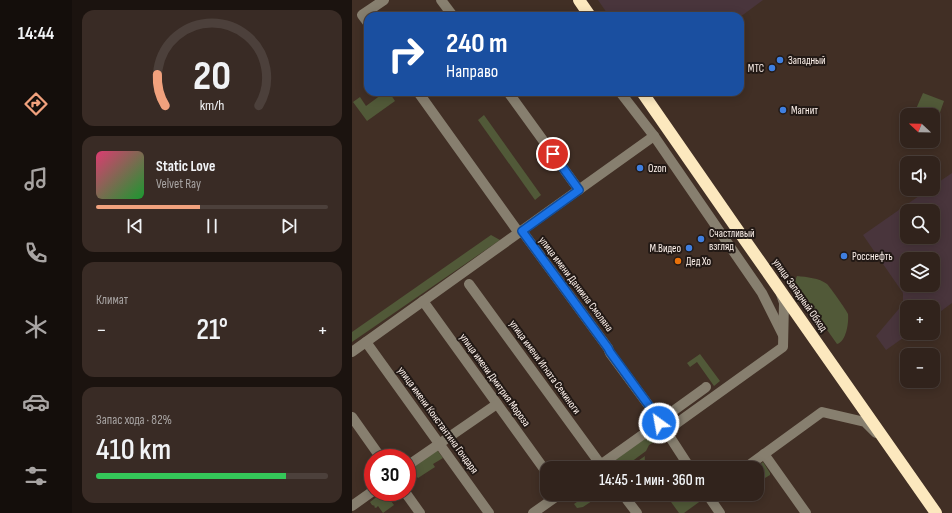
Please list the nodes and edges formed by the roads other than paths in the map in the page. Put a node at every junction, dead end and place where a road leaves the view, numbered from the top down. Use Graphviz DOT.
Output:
graph roads {
  1 [pos="384,0"];
  2 [pos="441,0"];
  3 [pos="578,0"];
  4 [pos="587,0"];
  5 [pos="366,12"];
  6 [pos="450,12"];
  7 [pos="587,12"];
  8 [pos="595,12"];
  9 [pos="421,96"];
  10 [pos="511,96"];
  11 [pos="623,96"];
  12 [pos="645,96"];
  13 [pos="653,96"];
  14 [pos="654,136"];
  15 [pos="579,190"];
  16 [pos="520,232"];
  17 [pos="769,273"];
  18 [pos="469,284"];
  19 [pos="423,301"];
  20 [pos="783,335"];
  21 [pos="366,342"];
  22 [pos="352,352"];
  23 [pos="706,387"];
  24 [pos="496,404"];
  25 [pos="352,417"];
  26 [pos="662,427"];
  27 [pos="440,444"];
  28 [pos="375,449"];
  29 [pos="764,454"];
  30 [pos="416,460"];
  31 [pos="594,461"];
  32 [pos="606,461"];
  33 [pos="685,461"];
  34 [pos="754,461"];
  35 [pos="901,462"];
  36 [pos="540,464"];
  37 [pos="364,497"];
  38 [pos="411,501"];
  39 [pos="550,501"];
  40 [pos="628,501"];
  41 [pos="712,501"];
  42 [pos="352,506"];
  43 [pos="420,513"];
  44 [pos="489,513"];
  45 [pos="533,513"];
  46 [pos="637,513"];
  47 [pos="720,513"];
  48 [pos="806,513"];
  49 [pos="936,513"];
  50 [pos="944,513"];
  1 -- 5 [label="street"];
  2 -- 6 [label="street"];
  3 -- 7 [label="highway"];
  4 -- 8 [label="highway"];
  9 -- 16 [label="street, улица имени Даниила Смоляна"];
  10 -- 15 [label="street"];
  11 -- 14 [label="street"];
  12 -- 17 [label="highway, улица Западный Обход"];
  13 -- 50 [label="highway, улица Западный Обход"];
  14 -- 15 [label="street"];
  14 -- 20 [label="street"];
  15 -- 16 [label="street"];
  16 -- 19 [label="street"];
  16 -- 26 [label="street, улица имени Даниила Смоляна"];
  17 -- 20 [label="street"];
  17 -- 35 [label="highway, улица Западный Обход"];
  18 -- 31 [label="street, улица имени Игната Семиноги"];
  19 -- 21 [label="street"];
  19 -- 24 [label="street, улица имени Дмитрия Мороза"];
  20 -- 26 [label="street"];
  21 -- 22 [label="street"];
  21 -- 27 [label="street, улица имени Константина Гондаря"];
  23 -- 26 [label="street"];
  24 -- 27 [label="street"];
  24 -- 36 [label="street, улица имени Дмитрия Мороза"];
  25 -- 28 [label="street"];
  26 -- 32 [label="street"];
  26 -- 33 [label="street, улица имени Даниила Смоляна"];
  27 -- 30 [label="street"];
  27 -- 44 [label="street, улица имени Константина Гондаря"];
  29 -- 34 [label="street"];
  29 -- 35 [label="street"];
  29 -- 48 [label="street"];
  35 -- 49 [label="highway, улица Западный Обход"];
  37 -- 42 [label="street"];
  38 -- 43 [label="street"];
  39 -- 45 [label="street"];
  40 -- 46 [label="street"];
  41 -- 47 [label="street"];
}
